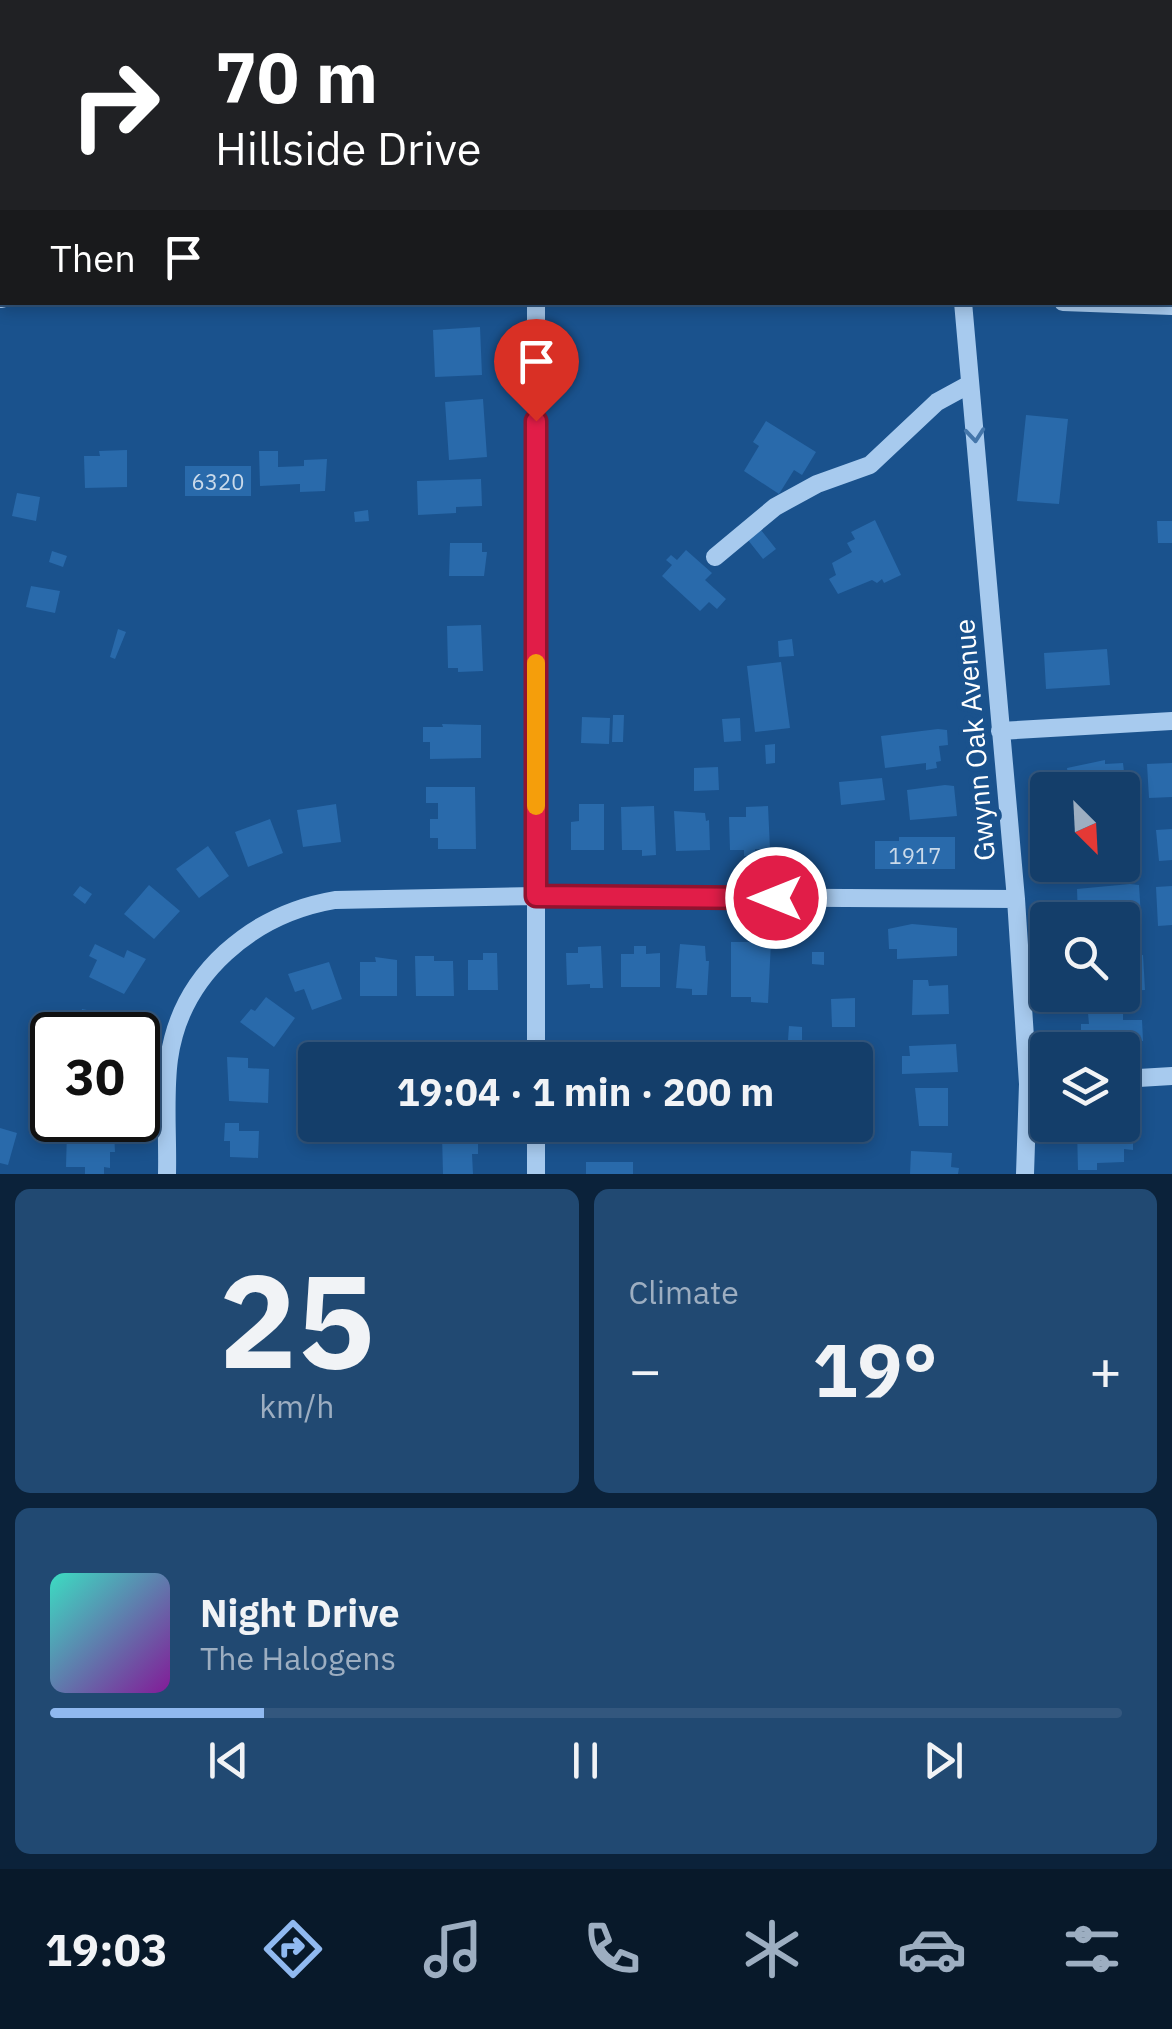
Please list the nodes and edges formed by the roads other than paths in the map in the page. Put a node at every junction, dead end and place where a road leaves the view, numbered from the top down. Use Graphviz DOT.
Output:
graph roads {
  1 [pos="536,305"];
  2 [pos="964,305"];
  3 [pos="1144,305"];
  4 [pos="1172,306"];
  5 [pos="970,384"];
  6 [pos="715,557"];
  7 [pos="1172,720"];
  8 [pos="1000,731"];
  9 [pos="536,896"];
  10 [pos="1016,899"];
  11 [pos="536,1042"];
  12 [pos="1172,1076"];
  13 [pos="1140,1078"];
  14 [pos="1028,1084"];
  15 [pos="536,1142"];
  16 [pos="167,1174"];
  17 [pos="536,1174"];
  18 [pos="1025,1174"];
  1 -- 9 [label="street"];
  2 -- 5 [label="street, Gwynn Oak Avenue"];
  3 -- 4 [label="street"];
  5 -- 6 [label="street"];
  5 -- 8 [label="street, Gwynn Oak Avenue, one-way"];
  7 -- 8 [label="street"];
  8 -- 10 [label="street, Gwynn Oak Avenue"];
  9 -- 10 [label="street"];
  9 -- 11 [label="street"];
  9 -- 16 [label="street"];
  10 -- 14 [label="street, Gwynn Oak Avenue"];
  12 -- 13 [label="street"];
  14 -- 18 [label="street, Gwynn Oak Avenue"];
  15 -- 17 [label="street"];
}
